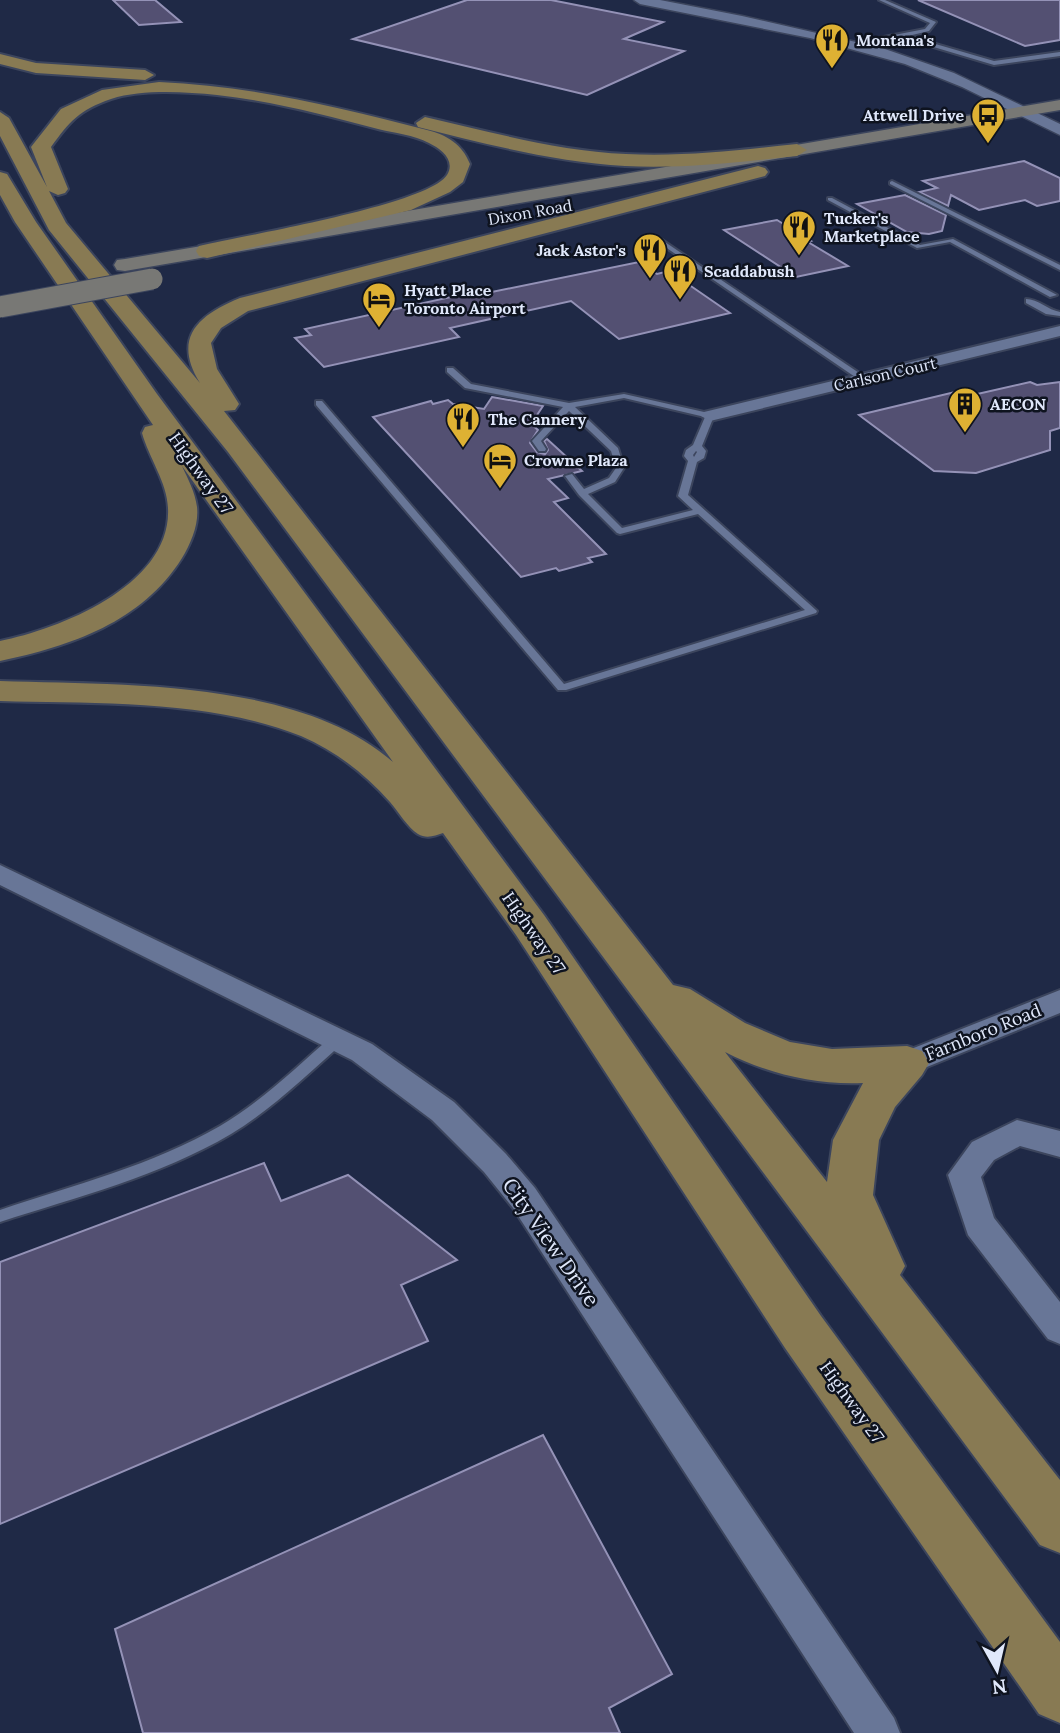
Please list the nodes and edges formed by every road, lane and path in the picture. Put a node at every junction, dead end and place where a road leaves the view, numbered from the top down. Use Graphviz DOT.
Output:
graph roads {
  1 [pos="639,0"];
  2 [pos="881,0"];
  3 [pos="900,35"];
  4 [pos="853,45"];
  5 [pos="1060,54"];
  6 [pos="0,59"];
  7 [pos="961,82"];
  8 [pos="1060,105"];
  9 [pos="1001,116"];
  10 [pos="0,118"];
  11 [pos="1022,119"];
  12 [pos="1055,123"];
  13 [pos="1060,144"];
  14 [pos="797,150"];
  15 [pos="761,172"];
  16 [pos="0,178"];
  17 [pos="892,183"];
  18 [pos="830,199"];
  19 [pos="0,207"];
  20 [pos="26,222"];
  21 [pos="57,225"];
  22 [pos="657,239"];
  23 [pos="206,251"];
  24 [pos="1060,268"];
  25 [pos="0,287"];
  26 [pos="1054,295"];
  27 [pos="1043,298"];
  28 [pos="1029,301"];
  29 [pos="0,307"];
  30 [pos="1060,308"];
  31 [pos="1060,314"];
  32 [pos="1060,331"];
  33 [pos="450,370"];
  34 [pos="864,379"];
  35 [pos="148,400"];
  36 [pos="319,403"];
  37 [pos="569,406"];
  38 [pos="710,416"];
  39 [pos="238,446"];
  40 [pos="542,449"];
  41 [pos="693,460"];
  42 [pos="569,476"];
  43 [pos="582,493"];
  44 [pos="701,511"];
  45 [pos="0,651"];
  46 [pos="0,691"];
  47 [pos="0,874"];
  48 [pos="530,925"];
  49 [pos="647,981"];
  50 [pos="1060,1001"];
  51 [pos="338,1040"];
  52 [pos="907,1063"];
  53 [pos="1060,1144"];
  54 [pos="0,1216"];
  55 [pos="904,1322"];
  56 [pos="1060,1328"];
  57 [pos="1060,1525"];
  58 [pos="1060,1693"];
  59 [pos="878,1733"];
  1 -- 4 [label="street"];
  2 -- 3 [label="lane"];
  3 -- 4 [label="lane"];
  3 -- 5 [label="lane"];
  4 -- 7 [label="street"];
  6 -- 14 [label="main road"];
  7 -- 9 [label="street"];
  7 -- 11 [label="street"];
  8 -- 11 [label="main road, Dixon Road"];
  9 -- 11 [label="main road, Dixon Road"];
  9 -- 14 [label="main road, Dixon Road"];
  10 -- 21 [label="main road"];
  11 -- 12 [label="main road, Dixon Road"];
  11 -- 13 [label="street"];
  11 -- 15 [label="main road, Dixon Road"];
  14 -- 23 [label="main road, Dixon Road"];
  15 -- 29 [label="main road, Dixon Road, bridge"];
  15 -- 39 [label="main road"];
  16 -- 20 [label="main road, Highway 27"];
  17 -- 24 [label="lane"];
  18 -- 26 [label="lane"];
  19 -- 20 [label="main road"];
  20 -- 35 [label="main road, Highway 27"];
  21 -- 23 [label="main road"];
  21 -- 39 [label="main road"];
  22 -- 34 [label="lane"];
  23 -- 25 [label="main road, Dixon Road"];
  27 -- 30 [label="lane"];
  28 -- 31 [label="lane"];
  32 -- 34 [label="street, Carlson Court"];
  33 -- 37 [label="lane"];
  34 -- 38 [label="street, Carlson Court"];
  35 -- 45 [label="main road"];
  35 -- 48 [label="main road, Highway 27"];
  36 -- 44 [label="lane"];
  37 -- 38 [label="lane"];
  37 -- 40 [label="lane"];
  37 -- 43 [label="lane"];
  38 -- 41 [label="lane"];
  39 -- 49 [label="main road"];
  41 -- 44 [label="lane"];
  42 -- 43 [label="lane"];
  43 -- 44 [label="lane"];
  46 -- 48 [label="main road"];
  47 -- 51 [label="street, City View Drive"];
  48 -- 58 [label="main road, Highway 27"];
  49 -- 52 [label="main road"];
  49 -- 55 [label="main road"];
  50 -- 52 [label="street, Farnboro Road"];
  51 -- 54 [label="lane"];
  51 -- 59 [label="street, City View Drive"];
  52 -- 55 [label="main road"];
  53 -- 56 [label="street"];
  55 -- 57 [label="main road"];
}
